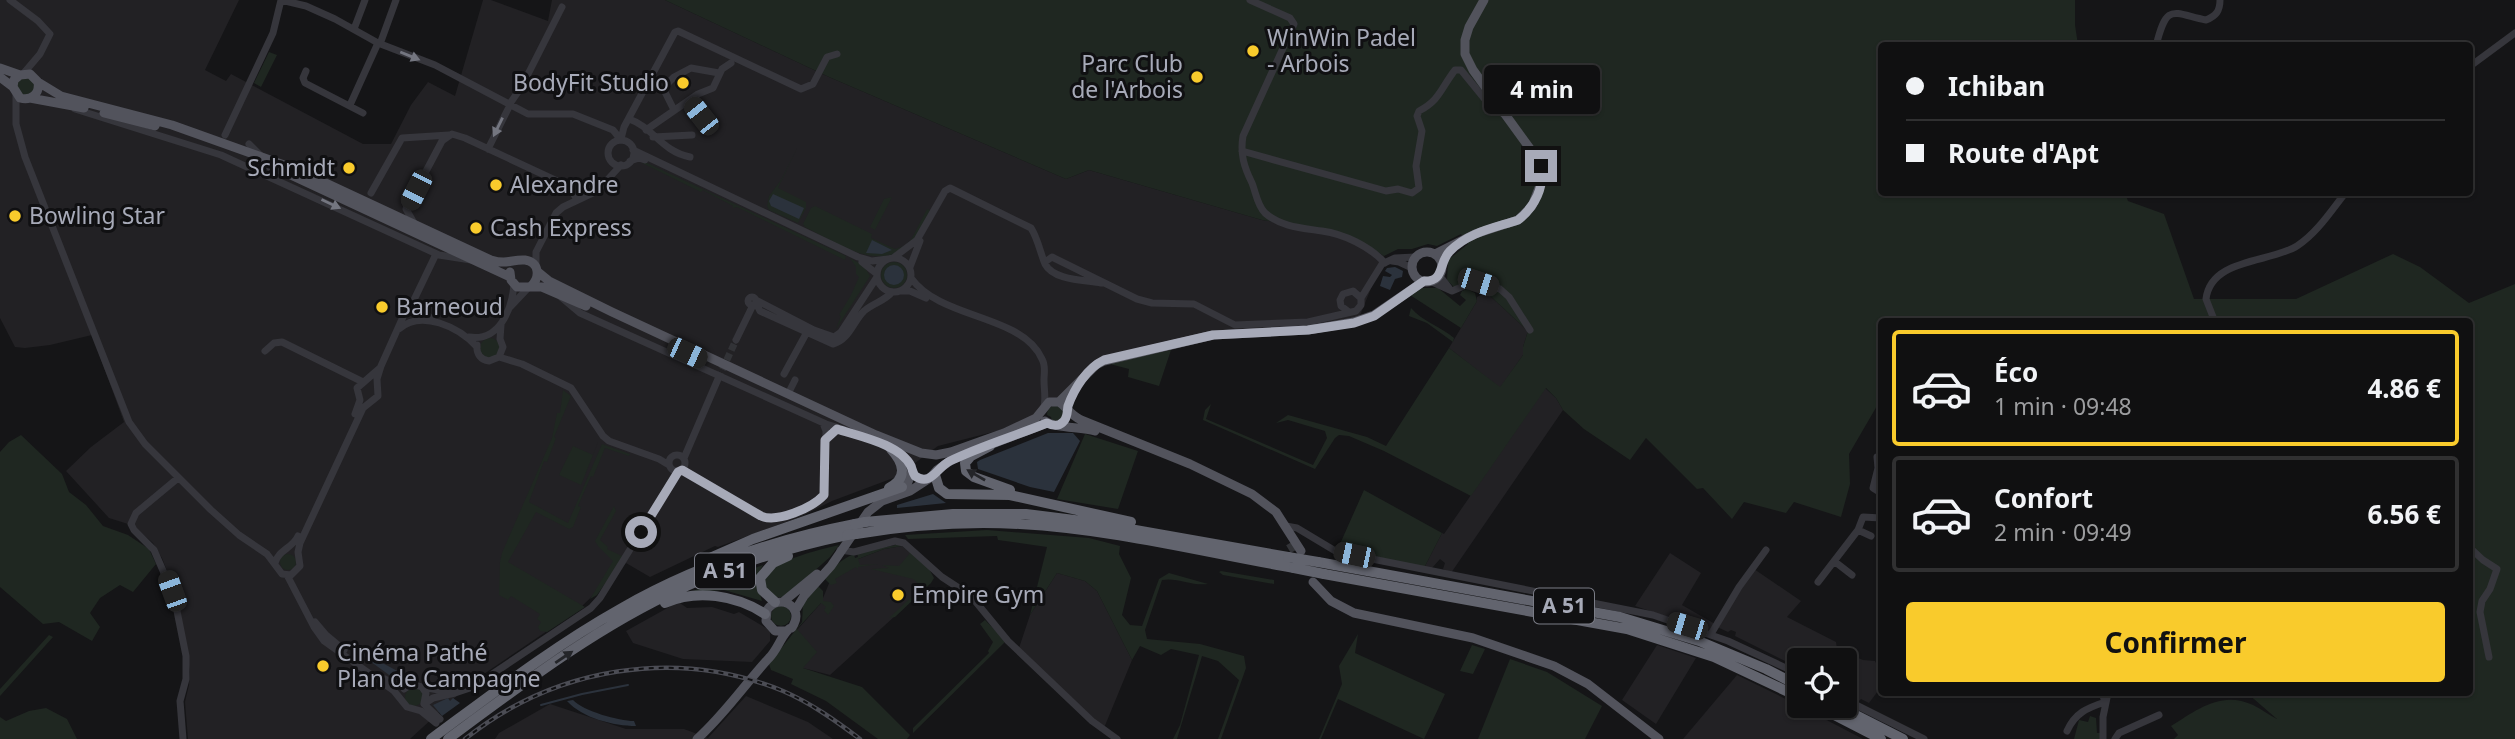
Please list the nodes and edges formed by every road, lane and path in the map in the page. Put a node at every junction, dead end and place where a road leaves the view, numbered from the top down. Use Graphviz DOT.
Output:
graph roads {
  1 [pos="10,0"];
  2 [pos="281,0"];
  3 [pos="365,0"];
  4 [pos="396,0"];
  5 [pos="1250,0"];
  6 [pos="1484,0"];
  7 [pos="2220,0"];
  8 [pos="297,2"];
  9 [pos="562,7"];
  10 [pos="354,29"];
  11 [pos="2515,33"];
  12 [pos="2158,42"];
  13 [pos="379,43"];
  14 [pos="837,54"];
  15 [pos="35,61"];
  16 [pos="731,63"];
  17 [pos="2473,64"];
  18 [pos="0,68"];
  19 [pos="306,71"];
  20 [pos="719,73"];
  21 [pos="22,74"];
  22 [pos="0,77"];
  23 [pos="35,79"];
  24 [pos="15,91"];
  25 [pos="29,99"];
  26 [pos="689,101"];
  27 [pos="61,103"];
  28 [pos="350,105"];
  29 [pos="512,106"];
  30 [pos="674,110"];
  31 [pos="15,111"];
  32 [pos="363,113"];
  33 [pos="1507,116"];
  34 [pos="629,120"];
  35 [pos="708,125"];
  36 [pos="611,129"];
  37 [pos="646,130"];
  38 [pos="225,135"];
  39 [pos="450,135"];
  40 [pos="692,135"];
  41 [pos="653,137"];
  42 [pos="249,144"];
  43 [pos="612,144"];
  44 [pos="628,144"];
  45 [pos="488,149"];
  46 [pos="1242,151"];
  47 [pos="262,157"];
  48 [pos="690,157"];
  49 [pos="610,159"];
  50 [pos="630,161"];
  51 [pos="268,165"];
  52 [pos="621,165"];
  53 [pos="279,180"];
  54 [pos="606,180"];
  55 [pos="371,193"];
  56 [pos="2343,196"];
  57 [pos="577,200"];
  58 [pos="414,223"];
  59 [pos="927,224"];
  60 [pos="1464,239"];
  61 [pos="540,244"];
  62 [pos="1040,245"];
  63 [pos="436,254"];
  64 [pos="1435,254"];
  65 [pos="1052,257"];
  66 [pos="1415,257"];
  67 [pos="891,258"];
  68 [pos="478,261"];
  69 [pos="520,261"];
  70 [pos="1045,262"];
  71 [pos="1386,262"];
  72 [pos="1442,264"];
  73 [pos="910,267"];
  74 [pos="1075,268"];
  75 [pos="537,270"];
  76 [pos="1413,271"];
  77 [pos="1440,275"];
  78 [pos="877,276"];
  79 [pos="911,278"];
  80 [pos="1073,279"];
  81 [pos="512,281"];
  82 [pos="1427,281"];
  83 [pos="1109,285"];
  84 [pos="530,287"];
  85 [pos="896,291"];
  86 [pos="1452,291"];
  87 [pos="556,292"];
  88 [pos="1359,295"];
  89 [pos="1398,297"];
  90 [pos="1340,303"];
  91 [pos="753,304"];
  92 [pos="409,307"];
  93 [pos="508,310"];
  94 [pos="423,311"];
  95 [pos="1349,312"];
  96 [pos="1331,317"];
  97 [pos="2213,318"];
  98 [pos="416,320"];
  99 [pos="433,321"];
  100 [pos="501,324"];
  101 [pos="398,330"];
  102 [pos="1530,330"];
  103 [pos="807,332"];
  104 [pos="465,336"];
  105 [pos="485,336"];
  106 [pos="500,339"];
  107 [pos="736,340"];
  108 [pos="477,347"];
  109 [pos="265,351"];
  110 [pos="501,354"];
  111 [pos="381,366"];
  112 [pos="784,374"];
  113 [pos="1044,377"];
  114 [pos="718,380"];
  115 [pos="795,380"];
  116 [pos="1080,382"];
  117 [pos="362,383"];
  118 [pos="378,386"];
  119 [pos="1044,389"];
  120 [pos="790,390"];
  121 [pos="363,401"];
  122 [pos="1056,401"];
  123 [pos="1043,410"];
  124 [pos="1067,411"];
  125 [pos="823,423"];
  126 [pos="1047,423"];
  127 [pos="1060,425"];
  128 [pos="837,429"];
  129 [pos="863,435"];
  130 [pos="1125,439"];
  131 [pos="825,440"];
  132 [pos="990,446"];
  133 [pos="891,449"];
  134 [pos="924,453"];
  135 [pos="1877,457"];
  136 [pos="677,464"];
  137 [pos="1190,464"];
  138 [pos="911,468"];
  139 [pos="1878,468"];
  140 [pos="1878,468"];
  141 [pos="932,475"];
  142 [pos="178,478"];
  143 [pos="902,487"];
  144 [pos="1878,492"];
  145 [pos="879,495"];
  146 [pos="892,496"];
  147 [pos="1063,506"];
  148 [pos="1878,518"];
  149 [pos="1286,526"];
  150 [pos="1858,530"];
  151 [pos="851,535"];
  152 [pos="1871,536"];
  153 [pos="1291,539"];
  154 [pos="1315,540"];
  155 [pos="261,549"];
  156 [pos="1766,550"];
  157 [pos="283,551"];
  158 [pos="1301,551"];
  159 [pos="2473,551"];
  160 [pos="298,556"];
  161 [pos="1284,557"];
  162 [pos="1834,561"];
  163 [pos="275,563"];
  164 [pos="298,570"];
  165 [pos="287,575"];
  166 [pos="1852,575"];
  167 [pos="1318,579"];
  168 [pos="1818,582"];
  169 [pos="659,588"];
  170 [pos="779,602"];
  171 [pos="795,611"];
  172 [pos="765,614"];
  173 [pos="611,626"];
  174 [pos="772,630"];
  175 [pos="786,631"];
  176 [pos="1711,634"];
  177 [pos="2489,657"];
  178 [pos="765,662"];
  179 [pos="1787,669"];
  180 [pos="1787,680"];
  181 [pos="407,687"];
  182 [pos="422,687"];
  183 [pos="1787,691"];
  184 [pos="455,692"];
  185 [pos="2103,696"];
  186 [pos="2107,696"];
  187 [pos="402,699"];
  188 [pos="2105,702"];
  189 [pos="424,704"];
  190 [pos="1857,706"];
  191 [pos="415,709"];
  192 [pos="2159,715"];
  193 [pos="1857,716"];
  194 [pos="1840,718"];
  195 [pos="2067,731"];
  196 [pos="701,738"];
  197 [pos="183,739"];
  198 [pos="431,739"];
  199 [pos="448,739"];
  200 [pos="1117,739"];
  201 [pos="1659,739"];
  202 [pos="1881,739"];
  203 [pos="1903,739"];
  204 [pos="1924,739"];
  205 [pos="2103,739"];
  206 [pos="2115,739"];
  1 -- 15 [label="street"];
  2 -- 8 [label="street"];
  2 -- 38 [label="street"];
  3 -- 10 [label="street"];
  4 -- 13 [label="street"];
  5 -- 46 [label="street"];
  6 -- 33 [label="main road"];
  7 -- 12 [label="street"];
  8 -- 10 [label="street"];
  9 -- 29 [label="street"];
  10 -- 13 [label="street"];
  11 -- 17 [label="street"];
  13 -- 28 [label="street"];
  13 -- 29 [label="street, one-way"];
  14 -- 34 [label="street"];
  15 -- 21 [label="street"];
  15 -- 23 [label="street"];
  16 -- 20 [label="street"];
  18 -- 21 [label="main road"];
  19 -- 28 [label="street"];
  20 -- 26 [label="street"];
  20 -- 30 [label="street"];
  21 -- 23 [label="main road"];
  21 -- 24 [label="main road"];
  22 -- 24 [label="main road"];
  23 -- 25 [label="main road"];
  23 -- 47 [label="main road"];
  24 -- 25 [label="main road"];
  24 -- 31 [label="street"];
  25 -- 27 [label="main road"];
  25 -- 31 [label="street"];
  26 -- 30 [label="street"];
  26 -- 35 [label="street"];
  27 -- 51 [label="main road"];
  27 -- 53 [label="street"];
  28 -- 32 [label="street"];
  29 -- 36 [label="street"];
  29 -- 45 [label="street, one-way"];
  30 -- 37 [label="street"];
  31 -- 142 [label="street"];
  33 -- 46 [label="street"];
  33 -- 60 [label="main road"];
  34 -- 36 [label="street"];
  34 -- 37 [label="street"];
  34 -- 44 [label="street"];
  36 -- 43 [label="street"];
  36 -- 44 [label="street"];
  37 -- 41 [label="street"];
  39 -- 45 [label="street"];
  39 -- 55 [label="street"];
  39 -- 58 [label="street"];
  40 -- 41 [label="street"];
  41 -- 48 [label="street"];
  42 -- 47 [label="street"];
  43 -- 44 [label="street"];
  43 -- 49 [label="street"];
  44 -- 50 [label="street"];
  44 -- 67 [label="street"];
  45 -- 57 [label="street"];
  46 -- 71 [label="street"];
  47 -- 58 [label="main road"];
  49 -- 52 [label="street"];
  49 -- 54 [label="street"];
  50 -- 52 [label="street"];
  50 -- 78 [label="street"];
  51 -- 53 [label="street"];
  51 -- 68 [label="main road"];
  52 -- 54 [label="street"];
  53 -- 63 [label="street, one-way"];
  54 -- 57 [label="street"];
  56 -- 97 [label="street"];
  57 -- 61 [label="street"];
  58 -- 69 [label="main road"];
  59 -- 62 [label="street"];
  59 -- 67 [label="street"];
  59 -- 73 [label="street"];
  60 -- 64 [label="main road"];
  60 -- 72 [label="main road"];
  61 -- 69 [label="street"];
  61 -- 75 [label="street"];
  62 -- 65 [label="street"];
  62 -- 70 [label="street"];
  63 -- 68 [label="street"];
  63 -- 92 [label="street"];
  64 -- 66 [label="main road"];
  64 -- 72 [label="main road"];
  65 -- 70 [label="street"];
  65 -- 74 [label="street"];
  66 -- 71 [label="street"];
  66 -- 76 [label="main road"];
  67 -- 73 [label="street"];
  67 -- 78 [label="street"];
  68 -- 81 [label="main road"];
  69 -- 75 [label="main road"];
  69 -- 81 [label="main road"];
  70 -- 80 [label="street"];
  71 -- 76 [label="street"];
  71 -- 88 [label="street"];
  72 -- 77 [label="main road"];
  73 -- 79 [label="street"];
  74 -- 80 [label="street"];
  74 -- 83 [label="street"];
  75 -- 84 [label="main road"];
  75 -- 134 [label="main road"];
  76 -- 82 [label="main road"];
  76 -- 89 [label="main road"];
  77 -- 82 [label="main road"];
  77 -- 86 [label="street"];
  78 -- 85 [label="street"];
  78 -- 91 [label="street"];
  79 -- 85 [label="street"];
  79 -- 113 [label="street"];
  80 -- 83 [label="street"];
  81 -- 84 [label="main road"];
  81 -- 93 [label="street"];
  82 -- 86 [label="street"];
  82 -- 89 [label="main road"];
  83 -- 96 [label="street"];
  84 -- 87 [label="main road"];
  84 -- 93 [label="street"];
  85 -- 103 [label="street"];
  85 -- 113 [label="street"];
  86 -- 102 [label="street"];
  87 -- 125 [label="street"];
  87 -- 129 [label="main road"];
  88 -- 90 [label="street"];
  88 -- 95 [label="street"];
  89 -- 116 [label="main road"];
  90 -- 95 [label="street"];
  90 -- 96 [label="street"];
  91 -- 103 [label="street"];
  91 -- 107 [label="street"];
  92 -- 94 [label="street"];
  92 -- 98 [label="street"];
  92 -- 101 [label="street"];
  93 -- 100 [label="street"];
  94 -- 98 [label="street"];
  94 -- 99 [label="street"];
  95 -- 96 [label="street"];
  98 -- 99 [label="street"];
  98 -- 101 [label="street"];
  99 -- 104 [label="street"];
  100 -- 105 [label="street"];
  100 -- 106 [label="street"];
  101 -- 111 [label="street"];
  103 -- 112 [label="street"];
  104 -- 105 [label="street"];
  104 -- 108 [label="street"];
  105 -- 106 [label="street"];
  105 -- 108 [label="street"];
  106 -- 110 [label="street"];
  108 -- 110 [label="street"];
  109 -- 117 [label="street"];
  110 -- 136 [label="street"];
  111 -- 117 [label="street"];
  111 -- 118 [label="street"];
  113 -- 119 [label="street"];
  114 -- 136 [label="street"];
  115 -- 120 [label="street"];
  116 -- 122 [label="main road"];
  116 -- 124 [label="main road"];
  117 -- 118 [label="street"];
  117 -- 121 [label="street"];
  118 -- 121 [label="street"];
  119 -- 122 [label="street"];
  119 -- 123 [label="street"];
  121 -- 157 [label="street"];
  121 -- 160 [label="street"];
  122 -- 123 [label="main road"];
  122 -- 124 [label="main road"];
  123 -- 126 [label="main road"];
  123 -- 134 [label="main road"];
  124 -- 127 [label="main road"];
  124 -- 130 [label="main road"];
  125 -- 128 [label="street"];
  125 -- 131 [label="street"];
  126 -- 127 [label="main road"];
  126 -- 132 [label="main road"];
  127 -- 130 [label="main road"];
  128 -- 129 [label="street"];
  128 -- 131 [label="street"];
  129 -- 133 [label="main road"];
  130 -- 137 [label="main road"];
  131 -- 136 [label="street"];
  132 -- 141 [label="main road"];
  147 -- 132 [label="highway, one-way"];
  133 -- 138 [label="main road"];
  133 -- 145 [label="highway"];
  134 -- 138 [label="main road"];
  134 -- 141 [label="main road"];
  135 -- 140 [label="street"];
  136 -- 184 [label="street"];
  137 -- 149 [label="main road"];
  137 -- 153 [label="main road"];
  138 -- 141 [label="main road"];
  138 -- 143 [label="main road"];
  139 -- 144 [label="street"];
  141 -- 146 [label="main road"];
  141 -- 147 [label="highway"];
  142 -- 155 [label="street"];
  142 -- 197 [label="street"];
  143 -- 145 [label="highway"];
  143 -- 146 [label="main road"];
  145 -- 169 [label="highway"];
  146 -- 151 [label="main road"];
  147 -- 161 [label="highway"];
  148 -- 150 [label="street"];
  149 -- 153 [label="main road"];
  149 -- 154 [label="street"];
  150 -- 152 [label="street"];
  150 -- 162 [label="street"];
  151 -- 161 [label="highway, A 51"];
  151 -- 167 [label="highway, A 51, bridge"];
  151 -- 169 [label="highway, A 51"];
  151 -- 170 [label="main road"];
  151 -- 170 [label="highway"];
  151 -- 171 [label="main road"];
  151 -- 173 [label="highway, A 51"];
  151 -- 200 [label="street"];
  153 -- 154 [label="street"];
  153 -- 158 [label="main road"];
  154 -- 176 [label="street"];
  155 -- 157 [label="street"];
  155 -- 163 [label="street"];
  156 -- 176 [label="street"];
  157 -- 160 [label="street"];
  157 -- 163 [label="street"];
  159 -- 177 [label="street"];
  160 -- 164 [label="street"];
  161 -- 180 [label="highway, A 51, bridge"];
  162 -- 166 [label="street"];
  162 -- 168 [label="street"];
  163 -- 165 [label="street"];
  164 -- 165 [label="street"];
  164 -- 181 [label="street"];
  165 -- 187 [label="street"];
  167 -- 183 [label="highway, A 51"];
  167 -- 201 [label="main road"];
  169 -- 198 [label="highway, A 51"];
  170 -- 171 [label="main road"];
  170 -- 172 [label="main road"];
  171 -- 175 [label="main road"];
  172 -- 173 [label="highway"];
  172 -- 174 [label="main road"];
  199 -- 173 [label="highway, A 51, one-way"];
  174 -- 175 [label="main road"];
  174 -- 178 [label="main road"];
  175 -- 178 [label="main road"];
  176 -- 179 [label="street"];
  178 -- 196 [label="main road"];
  181 -- 182 [label="street"];
  181 -- 187 [label="street"];
  182 -- 184 [label="street"];
  182 -- 189 [label="street"];
  184 -- 189 [label="street"];
  185 -- 188 [label="street"];
  186 -- 188 [label="street"];
  187 -- 191 [label="street"];
  188 -- 195 [label="street"];
  188 -- 205 [label="street"];
  189 -- 191 [label="street"];
  189 -- 191 [label="street"];
  190 -- 204 [label="street"];
  192 -- 206 [label="street"];
  193 -- 203 [label="highway"];
  194 -- 202 [label="highway"];
}
